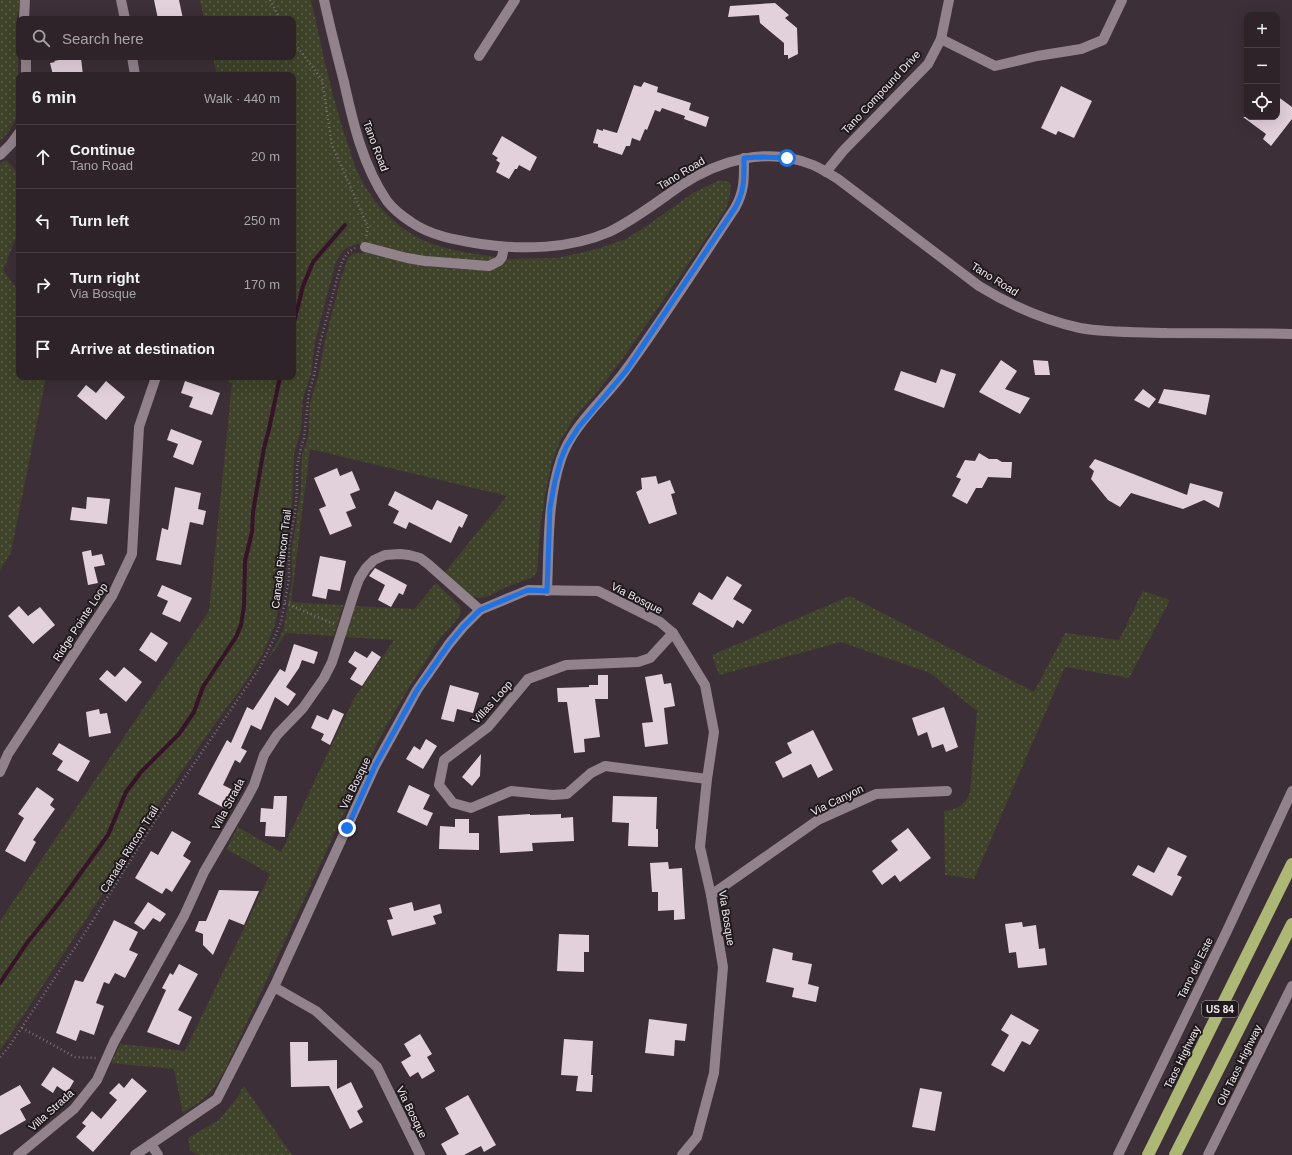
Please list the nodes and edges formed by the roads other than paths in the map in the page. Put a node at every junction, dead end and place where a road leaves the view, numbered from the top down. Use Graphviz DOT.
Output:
graph roads {
  1 [pos="25,0"];
  2 [pos="121,0"];
  3 [pos="324,0"];
  4 [pos="515,0"];
  5 [pos="949,0"];
  6 [pos="1122,0"];
  7 [pos="24,16"];
  8 [pos="124,16"];
  9 [pos="941,39"];
  10 [pos="479,56"];
  11 [pos="26,60"];
  12 [pos="132,60"];
  13 [pos="26,72"];
  14 [pos="134,72"];
  15 [pos="16,137"];
  16 [pos="0,155"];
  17 [pos="744,158"];
  18 [pos="826,172"];
  19 [pos="365,246"];
  20 [pos="504,247"];
  21 [pos="1292,334"];
  22 [pos="155,380"];
  23 [pos="547,591"];
  24 [pos="480,610"];
  25 [pos="674,633"];
  26 [pos="0,772"];
  27 [pos="707,778"];
  28 [pos="947,791"];
  29 [pos="1292,791"];
  30 [pos="1292,864"];
  31 [pos="711,896"];
  32 [pos="1292,924"];
  33 [pos="1292,986"];
  34 [pos="274,987"];
  35 [pos="151,1144"];
  36 [pos="18,1155"];
  37 [pos="135,1155"];
  38 [pos="158,1155"];
  39 [pos="420,1155"];
  40 [pos="682,1155"];
  41 [pos="1118,1155"];
  42 [pos="1148,1155"];
  43 [pos="1175,1155"];
  44 [pos="1208,1155"];
  1 -- 7 [label="street"];
  2 -- 8 [label="street"];
  3 -- 20 [label="street, Tano Road"];
  4 -- 10 [label="street"];
  5 -- 9 [label="street, Tano Compound Drive"];
  6 -- 9 [label="street"];
  9 -- 18 [label="street, Tano Compound Drive"];
  11 -- 13 [label="street"];
  12 -- 14 [label="street"];
  15 -- 16 [label="street"];
  17 -- 18 [label="street, Tano Road"];
  17 -- 20 [label="street, Tano Road"];
  17 -- 23 [label="street"];
  18 -- 21 [label="street, Tano Road"];
  19 -- 20 [label="street"];
  22 -- 26 [label="street, Ridge Pointe Loop"];
  23 -- 24 [label="street, Via Bosque"];
  23 -- 25 [label="street, Via Bosque"];
  24 -- 34 [label="street, Via Bosque"];
  24 -- 36 [label="street, Villa Strada"];
  25 -- 27 [label="street, Via Bosque"];
  25 -- 27 [label="street, Villas Loop"];
  27 -- 31 [label="street, Via Bosque"];
  28 -- 31 [label="street, Via Canyon"];
  29 -- 41 [label="street, Tano del Este"];
  30 -- 42 [label="highway, Taos Highway / US 84"];
  31 -- 40 [label="street, Via Bosque"];
  32 -- 43 [label="highway, US 84"];
  33 -- 44 [label="street, Old Taos Highway"];
  34 -- 35 [label="street, Via Bosque"];
  34 -- 39 [label="street, Via Bosque"];
  35 -- 37 [label="street, Via Bosque"];
  35 -- 38 [label="street"];
}
